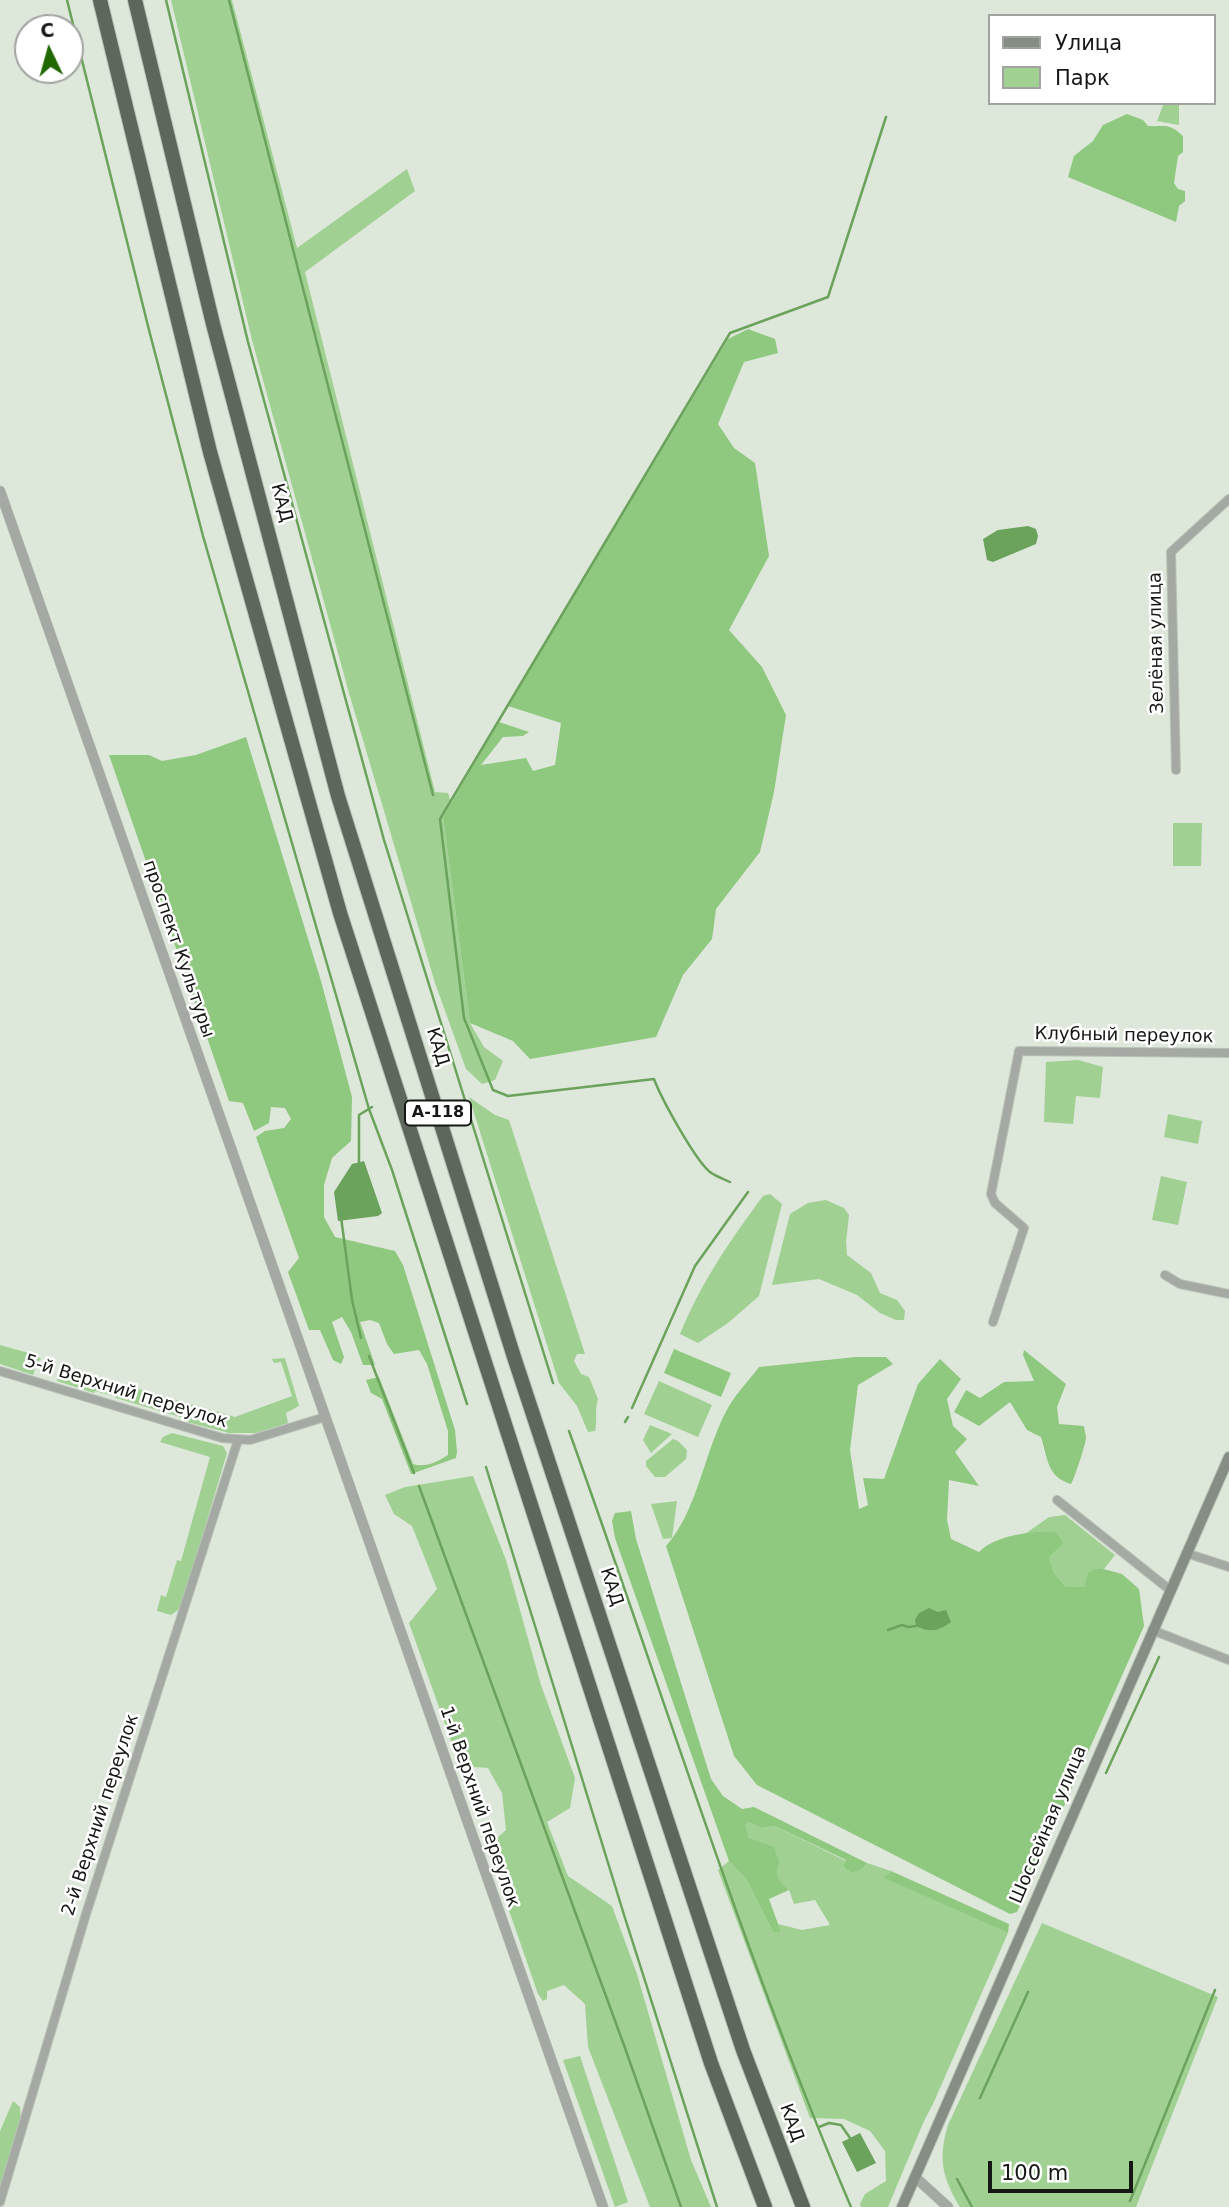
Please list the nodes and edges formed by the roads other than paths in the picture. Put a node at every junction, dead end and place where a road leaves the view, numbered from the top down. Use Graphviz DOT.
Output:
graph roads {
  1 [pos="100,0"];
  2 [pos="135,0"];
  3 [pos="0,491"];
  4 [pos="1229,499"];
  5 [pos="1176,771"];
  6 [pos="1229,1053"];
  7 [pos="1165,1275"];
  8 [pos="1229,1294"];
  9 [pos="993,1322"];
  10 [pos="0,1371"];
  11 [pos="325,1417"];
  12 [pos="238,1440"];
  13 [pos="1229,1457"];
  14 [pos="1057,1500"];
  15 [pos="1186,1553"];
  16 [pos="1229,1567"];
  17 [pos="1170,1590"];
  18 [pos="1152,1630"];
  19 [pos="1229,1660"];
  20 [pos="915,2177"];
  21 [pos="0,2202"];
  22 [pos="603,2207"];
  23 [pos="765,2207"];
  24 [pos="803,2207"];
  25 [pos="902,2207"];
  26 [pos="948,2207"];
  1 -- 23 [label="highway, А-118"];
  2 -- 24 [label="highway, КАД / А-118"];
  3 -- 11 [label="street, проспект Культуры"];
  4 -- 5 [label="street, Зелёная улица"];
  6 -- 9 [label="street, Клубный переулок"];
  7 -- 8 [label="street"];
  10 -- 12 [label="street, 5-й Верхний переулок"];
  11 -- 12 [label="street, 5-й Верхний переулок"];
  11 -- 22 [label="street, 1-й Верхний переулок"];
  12 -- 21 [label="street, 2-й Верхний переулок"];
  13 -- 15 [label="main road, Шоссейная улица"];
  14 -- 17 [label="street"];
  15 -- 16 [label="street"];
  15 -- 17 [label="main road, Шоссейная улица"];
  17 -- 18 [label="main road, Шоссейная улица"];
  18 -- 19 [label="street"];
  18 -- 20 [label="main road, Шоссейная улица"];
  20 -- 25 [label="main road, Шоссейная улица"];
  20 -- 26 [label="street"];
}
